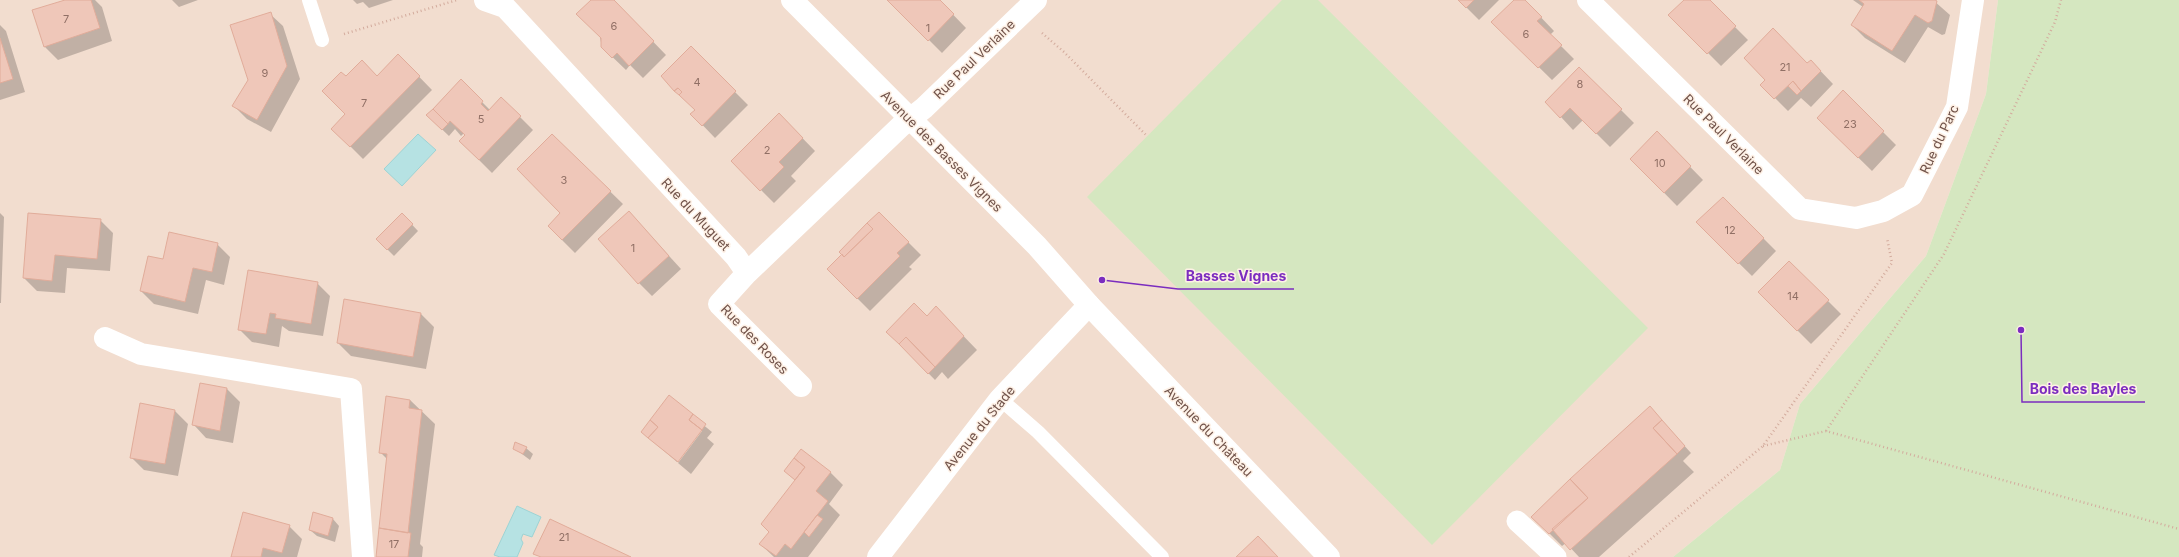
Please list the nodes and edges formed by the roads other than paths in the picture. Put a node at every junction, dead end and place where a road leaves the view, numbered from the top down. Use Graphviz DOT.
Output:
graph roads {
  1 [pos="309,0"];
  2 [pos="484,0"];
  3 [pos="792,0"];
  4 [pos="1588,0"];
  5 [pos="1973,0"];
  6 [pos="1026,5"];
  7 [pos="322,40"];
  8 [pos="911,118"];
  9 [pos="1883,211"];
  10 [pos="747,273"];
  11 [pos="1089,305"];
  12 [pos="106,338"];
  13 [pos="801,386"];
  14 [pos="1000,398"];
  15 [pos="1517,521"];
  16 [pos="363,557"];
  17 [pos="878,557"];
  18 [pos="1162,557"];
  19 [pos="1329,557"];
  20 [pos="1556,557"];
  1 -- 7 [label="lane"];
  2 -- 10 [label="street, Rue du Muguet"];
  3 -- 8 [label="street, Avenue des Basses Vignes"];
  4 -- 9 [label="street, Rue Paul Verlaine"];
  5 -- 9 [label="street, Rue du Parc"];
  6 -- 8 [label="street, Rue Paul Verlaine"];
  8 -- 10 [label="street"];
  8 -- 11 [label="street, Avenue des Basses Vignes"];
  10 -- 13 [label="street, Rue des Roses"];
  11 -- 14 [label="street, Avenue du Stade"];
  11 -- 19 [label="street, Avenue du Château"];
  12 -- 16 [label="street"];
  14 -- 17 [label="street, Avenue du Stade"];
  14 -- 18 [label="lane"];
  15 -- 20 [label="street"];
}
